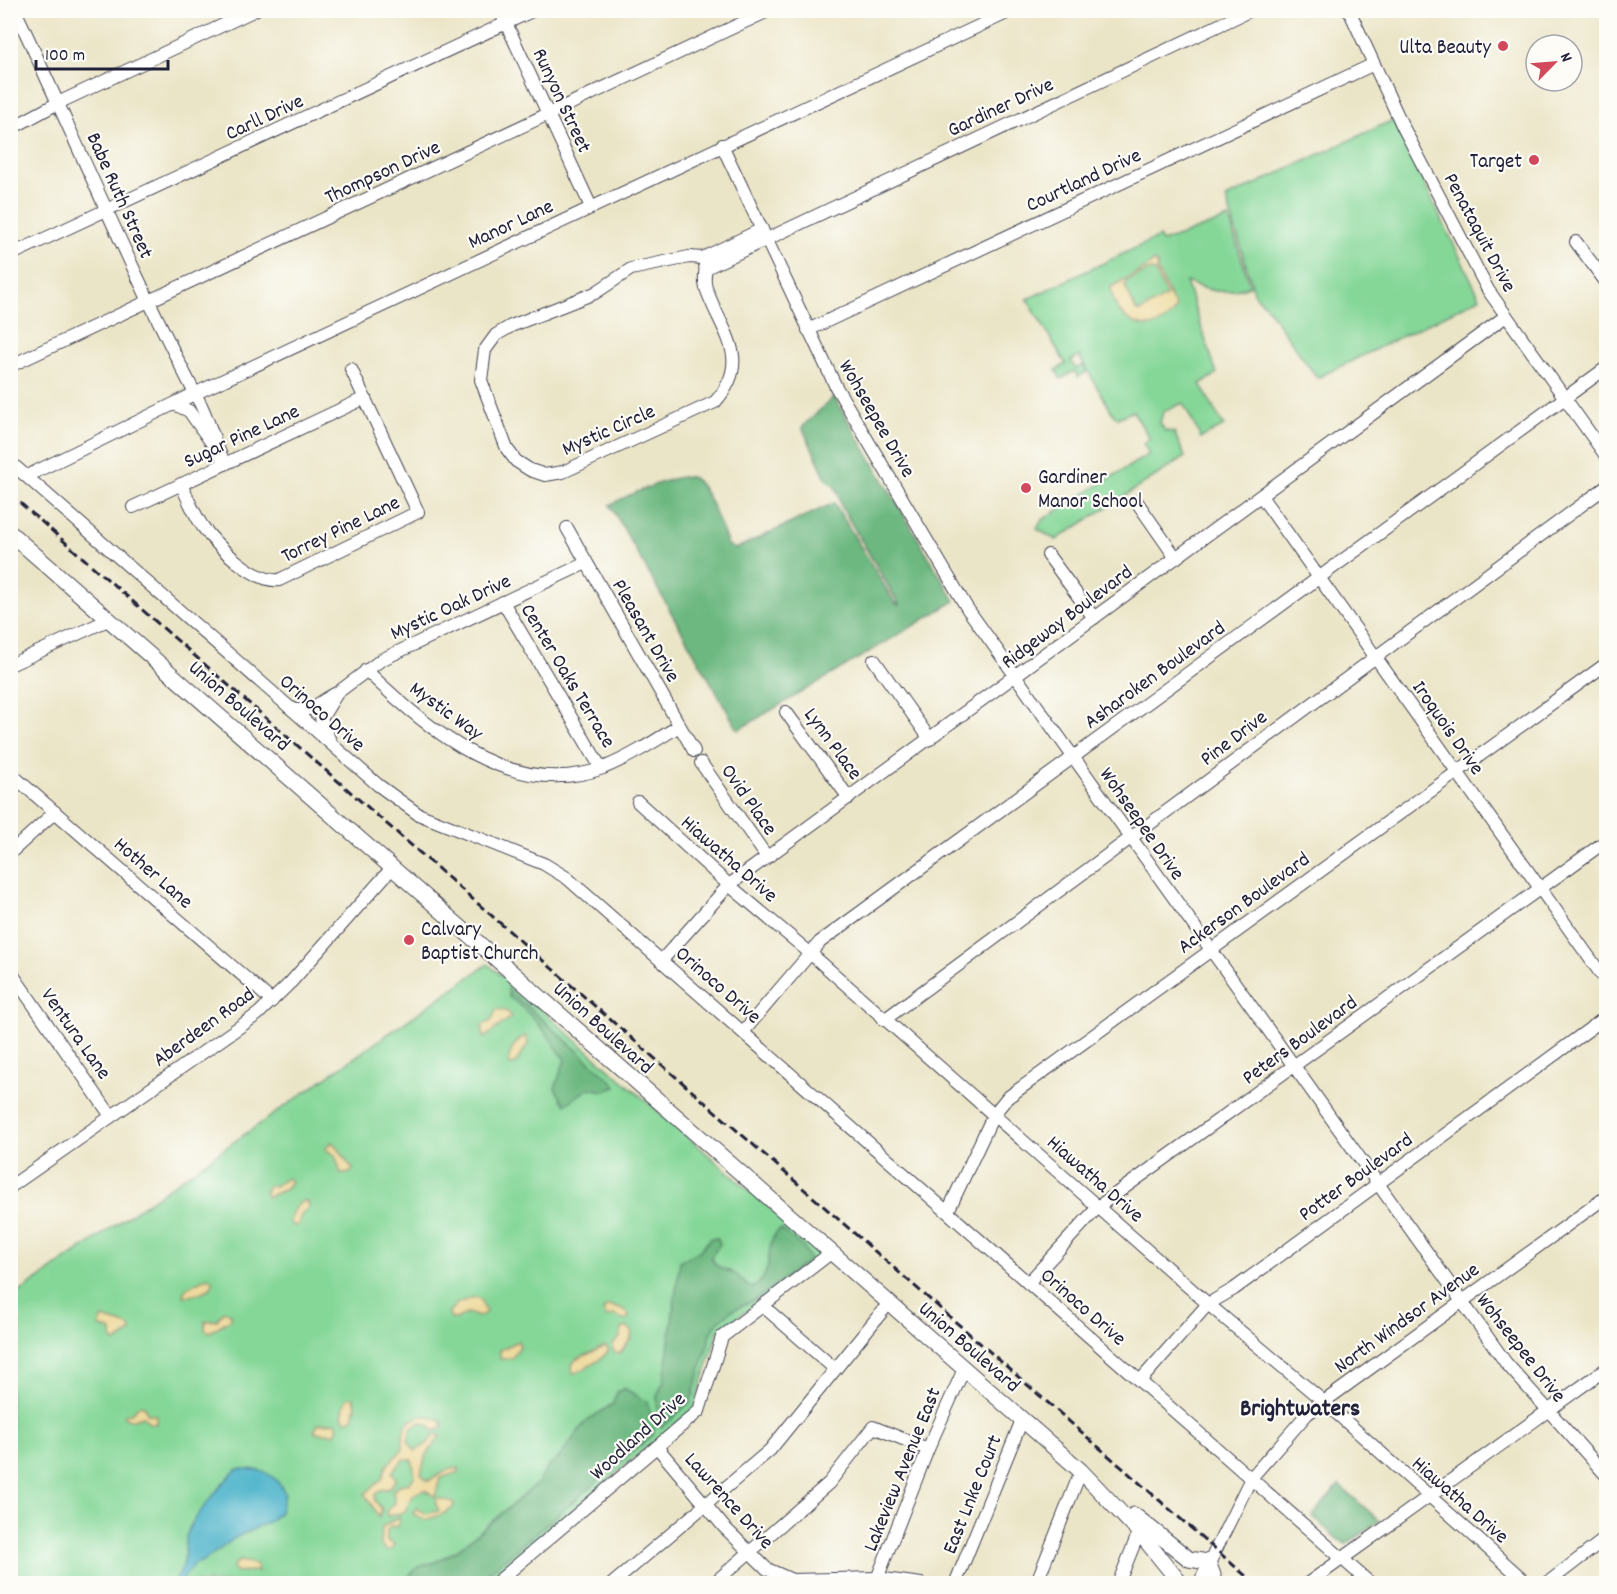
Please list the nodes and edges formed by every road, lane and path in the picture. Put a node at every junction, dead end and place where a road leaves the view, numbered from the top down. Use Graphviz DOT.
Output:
graph roads {
  1 [pos="15,10"];
  2 [pos="255,10"];
  3 [pos="500,10"];
  4 [pos="534,10"];
  5 [pos="770,10"];
  6 [pos="1013,10"];
  7 [pos="1251,10"];
  8 [pos="1349,10"];
  9 [pos="989,15"];
  10 [pos="506,24"];
  11 [pos="1374,64"];
  12 [pos="58,103"];
  13 [pos="549,114"];
  14 [pos="10,129"];
  15 [pos="722,145"];
  16 [pos="591,207"];
  17 [pos="104,211"];
  18 [pos="764,234"];
  19 [pos="1576,242"];
  20 [pos="10,255"];
  21 [pos="706,262"];
  22 [pos="1606,282"];
  23 [pos="149,301"];
  24 [pos="1506,316"];
  25 [pos="808,330"];
  26 [pos="10,366"];
  27 [pos="1606,368"];
  28 [pos="351,369"];
  29 [pos="194,394"];
  30 [pos="365,398"];
  31 [pos="1565,398"];
  32 [pos="174,404"];
  33 [pos="1606,456"];
  34 [pos="224,461"];
  35 [pos="10,462"];
  36 [pos="27,476"];
  37 [pos="181,484"];
  38 [pos="1606,487"];
  39 [pos="1261,496"];
  40 [pos="1137,502"];
  41 [pos="134,507"];
  42 [pos="567,528"];
  43 [pos="10,533"];
  44 [pos="1048,555"];
  45 [pos="1176,558"];
  46 [pos="586,563"];
  47 [pos="1318,578"];
  48 [pos="503,602"];
  49 [pos="1094,618"];
  50 [pos="110,619"];
  51 [pos="1375,656"];
  52 [pos="874,660"];
  53 [pos="1606,664"];
  54 [pos="10,665"];
  55 [pos="366,670"];
  56 [pos="1016,677"];
  57 [pos="337,693"];
  58 [pos="285,705"];
  59 [pos="786,711"];
  60 [pos="680,726"];
  61 [pos="930,739"];
  62 [pos="337,752"];
  63 [pos="697,757"];
  64 [pos="1073,758"];
  65 [pos="601,768"];
  66 [pos="1457,772"];
  67 [pos="10,773"];
  68 [pos="849,798"];
  69 [pos="638,802"];
  70 [pos="55,812"];
  71 [pos="1130,838"];
  72 [pos="1606,841"];
  73 [pos="10,853"];
  74 [pos="767,857"];
  75 [pos="392,868"];
  76 [pos="729,885"];
  77 [pos="1541,888"];
  78 [pos="1209,950"];
  79 [pos="810,954"];
  80 [pos="662,960"];
  81 [pos="10,971"];
  82 [pos="1606,981"];
  83 [pos="272,1001"];
  84 [pos="1606,1017"];
  85 [pos="884,1020"];
  86 [pos="743,1032"];
  87 [pos="1294,1067"];
  88 [pos="994,1114"];
  89 [pos="111,1116"];
  90 [pos="1377,1184"];
  91 [pos="10,1186"];
  92 [pos="1606,1197"];
  93 [pos="1099,1206"];
  94 [pos="948,1212"];
  95 [pos="832,1252"];
  96 [pos="1028,1283"];
  97 [pos="1462,1301"];
  98 [pos="889,1303"];
  99 [pos="1208,1304"];
  100 [pos="763,1306"];
  101 [pos="835,1369"];
  102 [pos="964,1369"];
  103 [pos="1606,1369"];
  104 [pos="1140,1381"];
  105 [pos="1323,1401"];
  106 [pos="1547,1412"];
  107 [pos="1022,1420"];
  108 [pos="657,1447"];
  109 [pos="928,1449"];
  110 [pos="1081,1471"];
  111 [pos="1606,1475"];
  112 [pos="1251,1478"];
  113 [pos="1094,1484"];
  114 [pos="1428,1497"];
  115 [pos="705,1506"];
  116 [pos="1139,1532"];
  117 [pos="1606,1538"];
  118 [pos="748,1554"];
  119 [pos="1343,1559"];
  120 [pos="1208,1562"];
  121 [pos="775,1578"];
  122 [pos="813,1581"];
  123 [pos="876,1581"];
  124 [pos="495,1584"];
  125 [pos="612,1584"];
  126 [pos="713,1584"];
  127 [pos="921,1584"];
  128 [pos="955,1584"];
  129 [pos="1036,1584"];
  130 [pos="1118,1584"];
  131 [pos="1181,1584"];
  132 [pos="1199,1584"];
  133 [pos="1212,1584"];
  134 [pos="1307,1584"];
  135 [pos="1371,1584"];
  136 [pos="1528,1584"];
  137 [pos="1546,1584"];
  1 -- 12 [label="street, Babe Ruth Street"];
  2 -- 12 [label="street"];
  3 -- 10 [label="street, Runyon Street"];
  4 -- 10 [label="street, Carll Drive"];
  5 -- 13 [label="street, Thompson Drive"];
  6 -- 9 [label="street, Manor Lane"];
  7 -- 18 [label="street, Gardiner Drive"];
  8 -- 11 [label="street, Penataquit Drive"];
  9 -- 15 [label="street, Manor Lane"];
  10 -- 13 [label="street, Runyon Street"];
  10 -- 17 [label="street, Carll Drive"];
  11 -- 24 [label="street, Penataquit Drive"];
  11 -- 25 [label="street, Courtland Drive"];
  12 -- 14 [label="street"];
  12 -- 17 [label="street, Babe Ruth Street"];
  13 -- 16 [label="street, Runyon Street"];
  13 -- 23 [label="street, Thompson Drive"];
  15 -- 16 [label="street, Manor Lane"];
  15 -- 18 [label="street, Wohseepee Drive"];
  16 -- 29 [label="street, Manor Lane"];
  17 -- 20 [label="street, Carll Drive"];
  17 -- 23 [label="street, Babe Ruth Street"];
  18 -- 21 [label="street, Mystic Circle"];
  18 -- 25 [label="street, Wohseepee Drive"];
  19 -- 22 [label="street"];
  21 -- 21 [label="street, Mystic Circle"];
  23 -- 26 [label="street, Thompson Drive"];
  23 -- 29 [label="street, Babe Ruth Street"];
  24 -- 31 [label="street, Penataquit Drive"];
  24 -- 39 [label="street, Ridgeway Boulevard"];
  25 -- 56 [label="street, Wohseepee Drive"];
  27 -- 31 [label="street, Asharoken Boulevard"];
  28 -- 30 [label="street"];
  29 -- 32 [label="street, Manor Lane"];
  29 -- 34 [label="street, Babe Ruth Street"];
  30 -- 34 [label="street, Sugar Pine Lane"];
  30 -- 37 [label="street, Torrey Pine Lane"];
  31 -- 33 [label="street, Penataquit Drive"];
  31 -- 47 [label="street, Asharoken Boulevard"];
  32 -- 34 [label="street"];
  32 -- 36 [label="street, Manor Lane"];
  34 -- 37 [label="street, Sugar Pine Lane"];
  35 -- 36 [label="street, Orinoco Drive"];
  36 -- 58 [label="street, Orinoco Drive"];
  37 -- 41 [label="street, Sugar Pine Lane"];
  38 -- 51 [label="street, Pine Drive"];
  39 -- 45 [label="street, Ridgeway Boulevard"];
  39 -- 47 [label="street, Iroquois Drive"];
  40 -- 45 [label="street"];
  42 -- 46 [label="street, Pleasant Drive"];
  43 -- 50 [label="main road, Union Boulevard"];
  44 -- 49 [label="street"];
  45 -- 49 [label="street, Ridgeway Boulevard"];
  46 -- 48 [label="street, Mystic Oak Drive"];
  46 -- 60 [label="street, Pleasant Drive"];
  47 -- 51 [label="street, Iroquois Drive"];
  47 -- 64 [label="street, Asharoken Boulevard"];
  48 -- 55 [label="street, Mystic Oak Drive"];
  48 -- 65 [label="street, Center Oaks Terrace"];
  49 -- 56 [label="street, Ridgeway Boulevard"];
  50 -- 54 [label="street"];
  50 -- 75 [label="main road, Union Boulevard"];
  51 -- 66 [label="street, Iroquois Drive"];
  51 -- 71 [label="street, Pine Drive"];
  52 -- 61 [label="street"];
  53 -- 66 [label="street, Ackerson Boulevard"];
  55 -- 57 [label="street, Mystic Oak Drive"];
  55 -- 65 [label="street, Mystic Way"];
  56 -- 61 [label="street, Ridgeway Boulevard"];
  56 -- 64 [label="street, Wohseepee Drive"];
  57 -- 58 [label="street, Mystic Oak Drive"];
  57 -- 62 [label="street, Mystic Oak Drive"];
  58 -- 62 [label="street, Orinoco Drive"];
  59 -- 68 [label="street, Lynn Place"];
  60 -- 63 [label="street, Pleasant Drive"];
  60 -- 65 [label="street, Mystic Way"];
  61 -- 68 [label="street, Ridgeway Boulevard"];
  62 -- 80 [label="street, Orinoco Drive"];
  63 -- 74 [label="street, Ovid Place"];
  64 -- 71 [label="street, Wohseepee Drive"];
  64 -- 79 [label="street, Asharoken Boulevard"];
  66 -- 77 [label="street, Iroquois Drive"];
  66 -- 78 [label="street, Ackerson Boulevard"];
  67 -- 70 [label="street, Hother Lane"];
  68 -- 74 [label="street, Ridgeway Boulevard"];
  69 -- 76 [label="street, Hiawatha Drive"];
  70 -- 73 [label="street"];
  70 -- 83 [label="street, Hother Lane"];
  71 -- 78 [label="street, Wohseepee Drive"];
  71 -- 85 [label="street, Pine Drive"];
  72 -- 77 [label="street, Peters Boulevard"];
  74 -- 76 [label="street, Ridgeway Boulevard"];
  75 -- 83 [label="street, Aberdeen Road"];
  75 -- 95 [label="main road, Union Boulevard"];
  76 -- 79 [label="street, Hiawatha Drive"];
  76 -- 80 [label="street, Ridgeway Boulevard"];
  77 -- 82 [label="street, Iroquois Drive"];
  77 -- 87 [label="street, Peters Boulevard"];
  78 -- 87 [label="street, Wohseepee Drive"];
  78 -- 88 [label="street, Ackerson Boulevard"];
  79 -- 85 [label="street, Hiawatha Drive"];
  79 -- 86 [label="street, Asharoken Boulevard"];
  80 -- 86 [label="street, Orinoco Drive"];
  81 -- 89 [label="street, Ventura Lane"];
  83 -- 89 [label="street, Aberdeen Road"];
  84 -- 90 [label="street, Potter Boulevard"];
  85 -- 88 [label="street, Hiawatha Drive"];
  86 -- 94 [label="street, Orinoco Drive"];
  87 -- 90 [label="street, Wohseepee Drive"];
  87 -- 93 [label="street, Peters Boulevard"];
  88 -- 93 [label="street, Hiawatha Drive"];
  88 -- 94 [label="street, Ackerson Boulevard"];
  89 -- 91 [label="street, Aberdeen Road"];
  90 -- 97 [label="street, Wohseepee Drive"];
  90 -- 99 [label="street, Potter Boulevard"];
  92 -- 97 [label="street, North Windsor Avenue"];
  93 -- 96 [label="street, Peters Boulevard"];
  93 -- 99 [label="street, Hiawatha Drive"];
  94 -- 96 [label="street, Orinoco Drive"];
  95 -- 98 [label="main road, Union Boulevard"];
  95 -- 100 [label="street, Woodland Drive"];
  96 -- 104 [label="street, Orinoco Drive"];
  97 -- 105 [label="street, North Windsor Avenue"];
  97 -- 106 [label="street, Wohseepee Drive"];
  98 -- 101 [label="street"];
  98 -- 102 [label="main road, Union Boulevard"];
  99 -- 104 [label="street, Potter Boulevard"];
  99 -- 105 [label="street, Hiawatha Drive"];
  100 -- 101 [label="street"];
  100 -- 108 [label="street, Woodland Drive"];
  101 -- 115 [label="street"];
  102 -- 107 [label="main road, Union Boulevard"];
  102 -- 109 [label="street, Lakeview Avenue East"];
  103 -- 106 [label="street"];
  104 -- 112 [label="street, Orinoco Drive"];
  105 -- 112 [label="street, North Windsor Avenue"];
  105 -- 114 [label="street, Hiawatha Drive"];
  106 -- 111 [label="street, Wohseepee Drive"];
  106 -- 114 [label="street"];
  107 -- 110 [label="main road, Union Boulevard"];
  107 -- 128 [label="street, East Lnke Court"];
  108 -- 115 [label="street, Lawrence Drive"];
  108 -- 124 [label="street, Woodland Drive"];
  109 -- 118 [label="street"];
  109 -- 123 [label="street, Lakeview Avenue East"];
  110 -- 113 [label="main road, Union Boulevard"];
  110 -- 129 [label="street"];
  112 -- 119 [label="street, Orinoco Drive"];
  112 -- 120 [label="street, North Windsor Avenue"];
  113 -- 116 [label="main road, Union Boulevard"];
  113 -- 120 [label="main road"];
  114 -- 119 [label="street"];
  114 -- 136 [label="street, Hiawatha Drive"];
  115 -- 118 [label="street, Lawrence Drive"];
  115 -- 125 [label="street"];
  116 -- 130 [label="street"];
  116 -- 131 [label="main road, Union Boulevard"];
  117 -- 137 [label="street"];
  118 -- 121 [label="street, Lawrence Drive"];
  118 -- 126 [label="street"];
  119 -- 134 [label="street"];
  119 -- 135 [label="street, Orinoco Drive"];
  120 -- 132 [label="street, North Windsor Avenue"];
  120 -- 133 [label="main road"];
  121 -- 122 [label="street, Lawrence Drive"];
  122 -- 123 [label="street, Lawrence Drive"];
  123 -- 127 [label="street, Lawrence Drive"];
}
